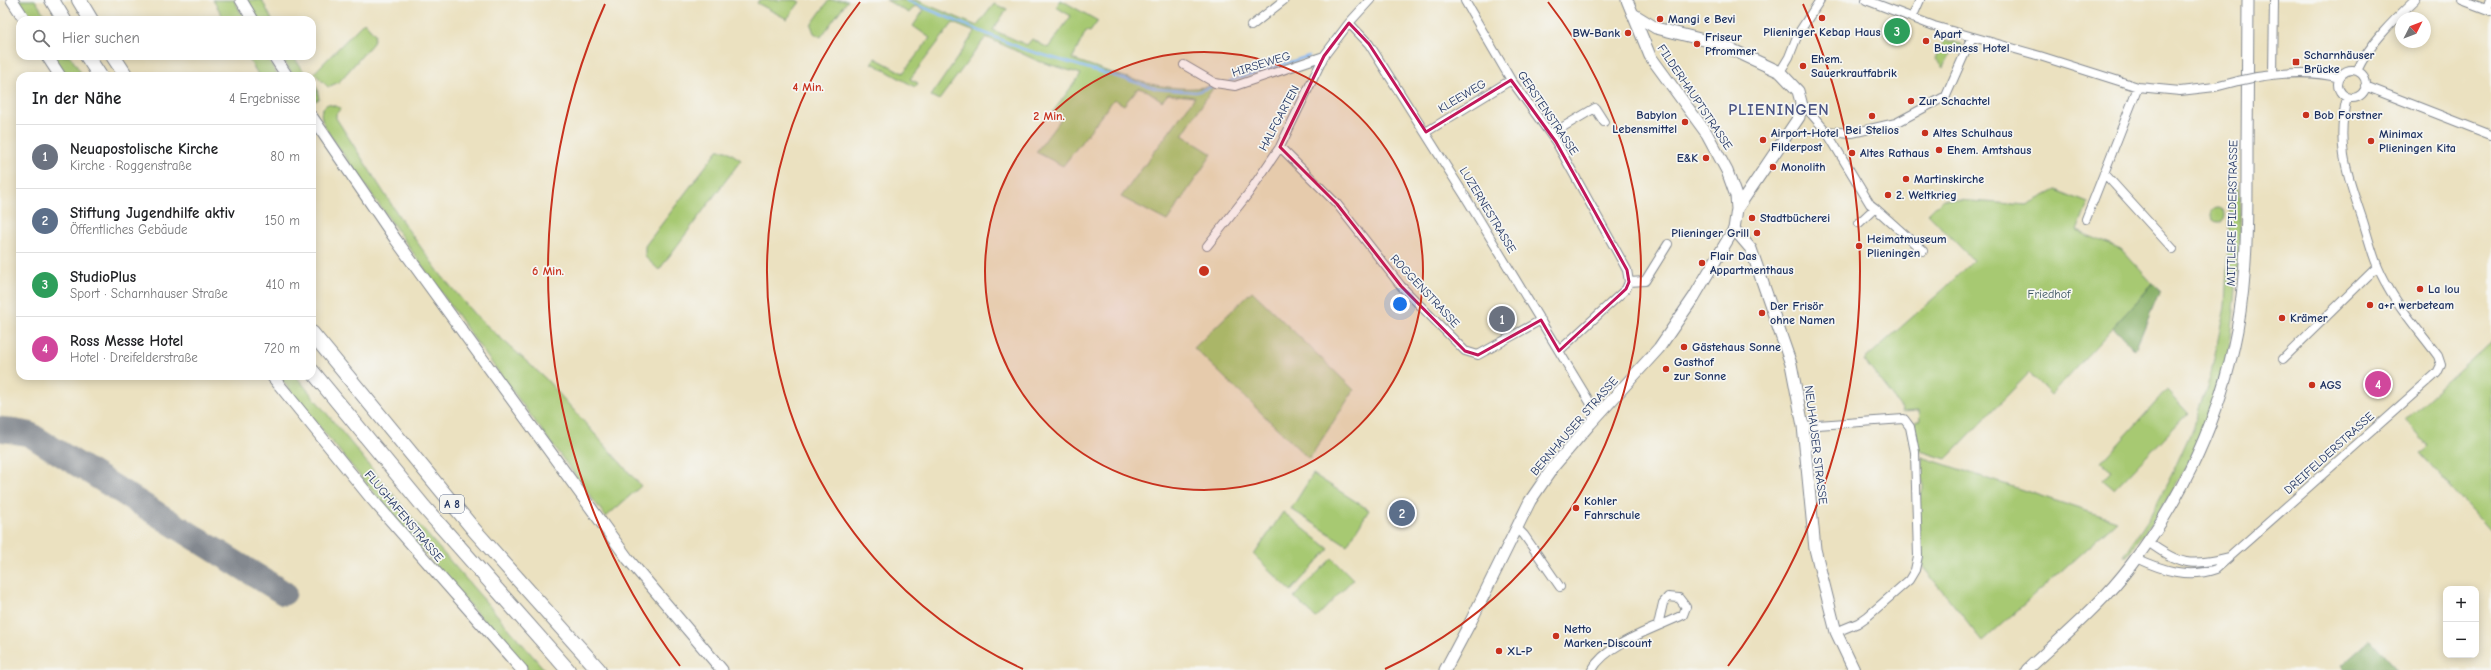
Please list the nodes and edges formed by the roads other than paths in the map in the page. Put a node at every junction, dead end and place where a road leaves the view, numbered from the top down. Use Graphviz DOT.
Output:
graph roads {
  1 [pos="11,0"];
  2 [pos="52,0"];
  3 [pos="79,0"];
  4 [pos="242,0"];
  5 [pos="1284,0"];
  6 [pos="1370,0"];
  7 [pos="1627,0"];
  8 [pos="1820,0"];
  9 [pos="1866,0"];
  10 [pos="1920,0"];
  11 [pos="2248,0"];
  12 [pos="2274,0"];
  13 [pos="2415,0"];
  14 [pos="2462,0"];
  15 [pos="2490,0"];
  16 [pos="1465,1"];
  17 [pos="2489,10"];
  18 [pos="1633,14"];
  19 [pos="22,16"];
  20 [pos="62,16"];
  21 [pos="89,16"];
  22 [pos="251,16"];
  23 [pos="1912,18"];
  24 [pos="1348,23"];
  25 [pos="1250,26"];
  26 [pos="1656,28"];
  27 [pos="1972,37"];
  28 [pos="1644,45"];
  29 [pos="1324,56"];
  30 [pos="50,60"];
  31 [pos="90,60"];
  32 [pos="115,60"];
  33 [pos="277,60"];
  34 [pos="1184,65"];
  35 [pos="2357,71"];
  36 [pos="57,72"];
  37 [pos="97,72"];
  38 [pos="123,72"];
  39 [pos="284,72"];
  40 [pos="1780,72"];
  41 [pos="2273,75"];
  42 [pos="2339,78"];
  43 [pos="1511,80"];
  44 [pos="2365,86"];
  45 [pos="2138,87"];
  46 [pos="2347,97"];
  47 [pos="1801,102"];
  48 [pos="1799,117"];
  49 [pos="1815,118"];
  50 [pos="1604,122"];
  51 [pos="316,123"];
  52 [pos="1826,131"];
  53 [pos="1426,132"];
  54 [pos="1551,134"];
  55 [pos="2491,135"];
  56 [pos="1280,146"];
  57 [pos="2104,173"];
  58 [pos="1734,188"];
  59 [pos="1749,191"];
  60 [pos="1875,208"];
  61 [pos="1737,209"];
  62 [pos="2086,219"];
  63 [pos="1859,223"];
  64 [pos="1734,229"];
  65 [pos="1668,244"];
  66 [pos="1207,246"];
  67 [pos="2173,249"];
  68 [pos="1923,251"];
  69 [pos="2377,267"];
  70 [pos="1629,282"];
  71 [pos="1541,320"];
  72 [pos="316,338"];
  73 [pos="1559,350"];
  74 [pos="2283,359"];
  75 [pos="316,376"];
  76 [pos="275,380"];
  77 [pos="1600,413"];
  78 [pos="1803,426"];
  79 [pos="1517,528"];
  80 [pos="2148,542"];
  81 [pos="2232,557"];
  82 [pos="2136,558"];
  83 [pos="1560,587"];
  84 [pos="1658,625"];
  85 [pos="1836,632"];
  86 [pos="522,670"];
  87 [pos="568,670"];
  88 [pos="599,670"];
  89 [pos="722,670"];
  90 [pos="1445,670"];
  91 [pos="1592,670"];
  92 [pos="1854,670"];
  93 [pos="2027,670"];
  1 -- 19 [label="main road"];
  2 -- 20 [label="highway"];
  3 -- 21 [label="highway"];
  4 -- 22 [label="main road"];
  5 -- 25 [label="street"];
  6 -- 24 [label="street, HALFGARTEN"];
  7 -- 18 [label="main road, FILDERHAUPTSTRASSE"];
  8 -- 40 [label="street"];
  9 -- 23 [label="street"];
  10 -- 23 [label="street"];
  11 -- 80 [label="main road, MITTLERE FILDERSTRASSE"];
  12 -- 41 [label="street"];
  13 -- 35 [label="street"];
  14 -- 17 [label="street"];
  15 -- 17 [label="street"];
  16 -- 43 [label="street, GERSTENSTRASSE"];
  18 -- 26 [label="main road"];
  18 -- 28 [label="main road, FILDERHAUPTSTRASSE"];
  23 -- 27 [label="street"];
  24 -- 29 [label="street, HALFGARTEN"];
  24 -- 53 [label="street, LUZERNESTRASSE"];
  26 -- 28 [label="main road"];
  26 -- 40 [label="main road"];
  27 -- 45 [label="street"];
  27 -- 52 [label="street"];
  28 -- 58 [label="main road, FILDERHAUPTSTRASSE"];
  29 -- 34 [label="street, HIRSEWEG"];
  29 -- 56 [label="street, HALFGARTEN"];
  30 -- 36 [label="main road"];
  31 -- 37 [label="highway"];
  32 -- 38 [label="highway"];
  33 -- 39 [label="main road"];
  35 -- 42 [label="street"];
  35 -- 44 [label="street"];
  40 -- 47 [label="main road"];
  41 -- 42 [label="street"];
  41 -- 45 [label="street, bridge"];
  42 -- 46 [label="street"];
  43 -- 53 [label="street, KLEEWEG"];
  43 -- 54 [label="street, GERSTENSTRASSE"];
  44 -- 46 [label="street"];
  44 -- 55 [label="street"];
  45 -- 57 [label="street"];
  46 -- 69 [label="street, DREIFELDERSTRASSE"];
  47 -- 48 [label="main road"];
  47 -- 49 [label="street"];
  48 -- 49 [label="street"];
  48 -- 59 [label="main road"];
  49 -- 52 [label="street"];
  50 -- 54 [label="street"];
  51 -- 89 [label="main road"];
  52 -- 60 [label="street"];
  53 -- 71 [label="street, LUZERNESTRASSE"];
  54 -- 70 [label="street, GERSTENSTRASSE"];
  56 -- 66 [label="street, HALFGARTEN"];
  56 -- 71 [label="street, ROGGENSTRASSE"];
  57 -- 62 [label="street"];
  57 -- 67 [label="street"];
  58 -- 59 [label="main road"];
  58 -- 61 [label="main road, FILDERHAUPTSTRASSE"];
  59 -- 61 [label="main road"];
  60 -- 63 [label="street"];
  60 -- 68 [label="street"];
  61 -- 64 [label="main road, BERNHAUSER STRASSE"];
  64 -- 77 [label="main road, BERNHAUSER STRASSE"];
  64 -- 78 [label="main road, NEUHAUSER STRASSE"];
  65 -- 70 [label="street"];
  69 -- 74 [label="street"];
  69 -- 81 [label="street, DREIFELDERSTRASSE"];
  70 -- 73 [label="street"];
  71 -- 73 [label="street, LUZERNESTRASSE"];
  72 -- 88 [label="highway, A 8"];
  73 -- 77 [label="street, LUZERNESTRASSE"];
  75 -- 87 [label="highway, A 8"];
  76 -- 86 [label="main road, FLUGHAFENSTRASSE"];
  77 -- 79 [label="main road, BERNHAUSER STRASSE"];
  78 -- 85 [label="main road, NEUHAUSER STRASSE"];
  78 -- 85 [label="street"];
  79 -- 83 [label="street"];
  79 -- 90 [label="main road, BERNHAUSER STRASSE"];
  80 -- 81 [label="street, DREIFELDERSTRASSE"];
  80 -- 82 [label="main road, MITTLERE FILDERSTRASSE"];
  81 -- 82 [label="street, DREIFELDERSTRASSE"];
  82 -- 93 [label="main road, MITTLERE FILDERSTRASSE"];
  84 -- 91 [label="street"];
  85 -- 92 [label="main road, NEUHAUSER STRASSE"];
}
